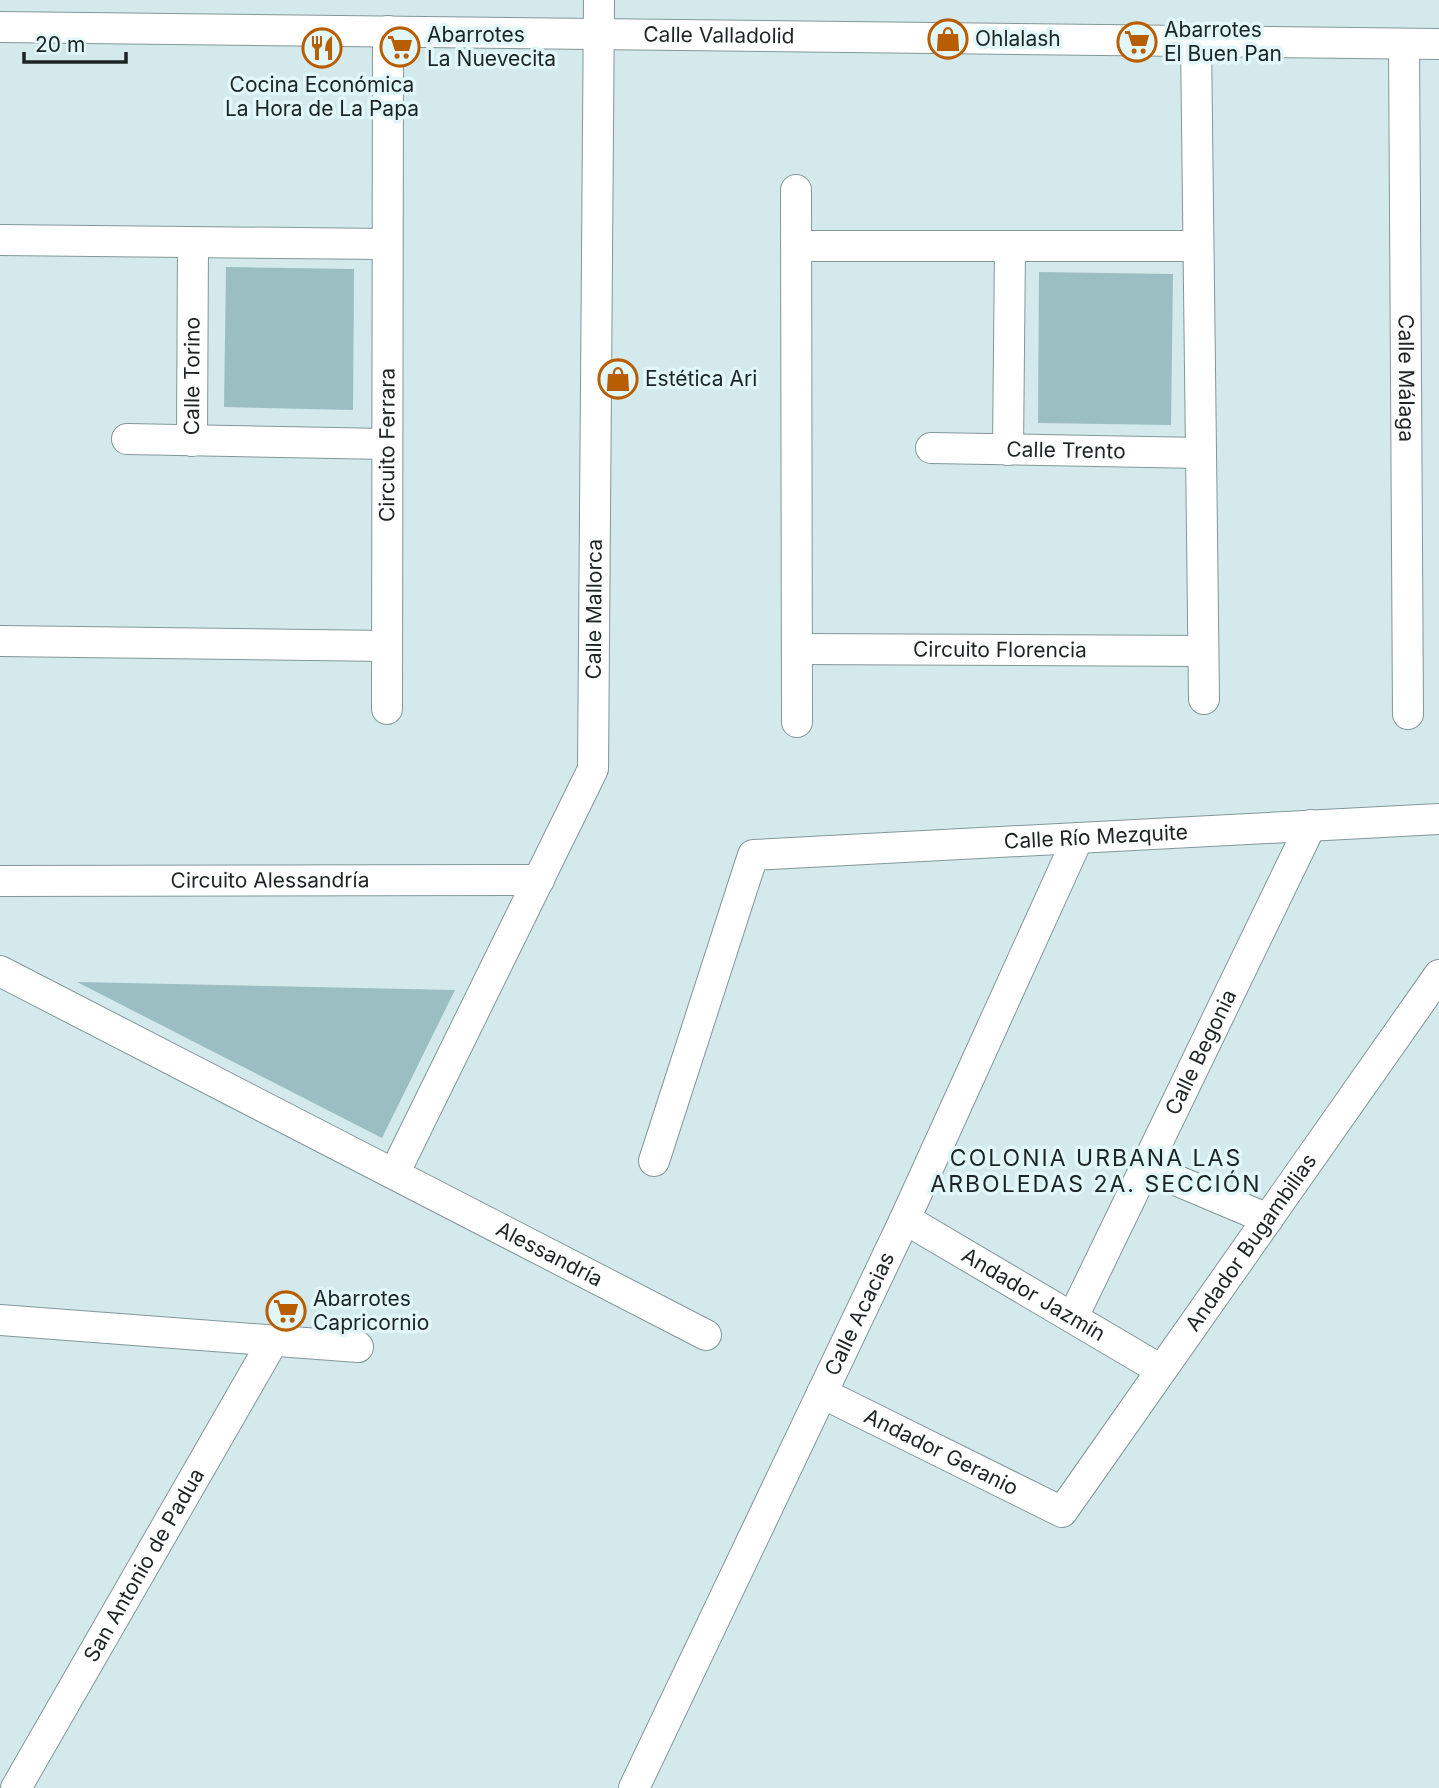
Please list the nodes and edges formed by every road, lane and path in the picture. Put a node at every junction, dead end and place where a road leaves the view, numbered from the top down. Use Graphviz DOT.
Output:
graph roads {
  1 [pos="599,0"];
  2 [pos="0,27"];
  3 [pos="388,32"];
  4 [pos="599,34"];
  5 [pos="1196,41"];
  6 [pos="1404,44"];
  7 [pos="1439,44"];
  8 [pos="796,190"];
  9 [pos="0,240"];
  10 [pos="193,243"];
  11 [pos="387,244"];
  12 [pos="796,246"];
  13 [pos="1198,246"];
  14 [pos="1010,247"];
  15 [pos="127,439"];
  16 [pos="192,441"];
  17 [pos="387,444"];
  18 [pos="930,448"];
  19 [pos="1008,450"];
  20 [pos="1201,453"];
  21 [pos="0,641"];
  22 [pos="387,646"];
  23 [pos="797,649"];
  24 [pos="1203,651"];
  25 [pos="1204,699"];
  26 [pos="387,709"];
  27 [pos="1408,714"];
  28 [pos="797,722"];
  29 [pos="1439,819"];
  30 [pos="1311,825"];
  31 [pos="1078,838"];
  32 [pos="539,880"];
  33 [pos="0,881"];
  34 [pos="0,971"];
  35 [pos="1439,975"];
  36 [pos="654,1161"];
  37 [pos="1147,1168"];
  38 [pos="394,1174"];
  39 [pos="905,1219"];
  40 [pos="1268,1219"];
  41 [pos="1073,1317"];
  42 [pos="0,1320"];
  43 [pos="706,1335"];
  44 [pos="273,1341"];
  45 [pos="358,1348"];
  46 [pos="1161,1370"];
  47 [pos="822,1393"];
  48 [pos="1062,1512"];
  49 [pos="16,1788"];
  50 [pos="634,1788"];
  1 -- 4 [label="street, Calle Mallorca"];
  2 -- 3 [label="street, Calle Valladolid"];
  3 -- 4 [label="street, Calle Valladolid"];
  3 -- 11 [label="street, Circuito Ferrara"];
  4 -- 5 [label="street, Calle Valladolid"];
  4 -- 32 [label="street, Calle Mallorca"];
  5 -- 6 [label="street, Calle Valladolid"];
  5 -- 13 [label="street"];
  6 -- 7 [label="street, Calle Valladolid"];
  6 -- 27 [label="street, Calle Málaga"];
  8 -- 12 [label="street"];
  9 -- 10 [label="street"];
  10 -- 11 [label="street"];
  10 -- 16 [label="street, Calle Torino"];
  11 -- 17 [label="street, Circuito Ferrara"];
  12 -- 14 [label="street"];
  12 -- 23 [label="street"];
  13 -- 14 [label="street"];
  13 -- 20 [label="street"];
  14 -- 19 [label="street, Calle Trento"];
  15 -- 16 [label="street"];
  16 -- 17 [label="street, Calle Torino"];
  17 -- 22 [label="street, Circuito Ferrara"];
  18 -- 19 [label="street"];
  19 -- 20 [label="street, Calle Trento"];
  20 -- 24 [label="street"];
  21 -- 22 [label="street"];
  22 -- 26 [label="street, Circuito Ferrara"];
  23 -- 24 [label="street, Circuito Florencia"];
  23 -- 28 [label="street"];
  24 -- 25 [label="street"];
  29 -- 30 [label="street, Calle Río Mezquite"];
  30 -- 31 [label="street, Calle Río Mezquite"];
  30 -- 37 [label="street, Calle Begonia"];
  31 -- 36 [label="street, Calle Río Mezquite"];
  31 -- 39 [label="street, Calle Acacias"];
  32 -- 33 [label="street, Circuito Alessandría"];
  32 -- 38 [label="street, Calle Mallorca"];
  34 -- 38 [label="street"];
  35 -- 40 [label="street, Andador Bugambilias"];
  37 -- 40 [label="street"];
  37 -- 41 [label="street, Calle Begonia"];
  38 -- 43 [label="street, Alessandría"];
  39 -- 41 [label="street, Andador Jazmín"];
  39 -- 47 [label="street, Calle Acacias"];
  40 -- 46 [label="street, Andador Bugambilias"];
  41 -- 46 [label="street, Andador Jazmín"];
  42 -- 44 [label="street"];
  44 -- 45 [label="street"];
  44 -- 49 [label="street, San Antonio de Padua"];
  46 -- 48 [label="street, Andador Bugambilias"];
  47 -- 48 [label="street, Andador Geranio"];
  47 -- 50 [label="street, Calle Acacias"];
}
